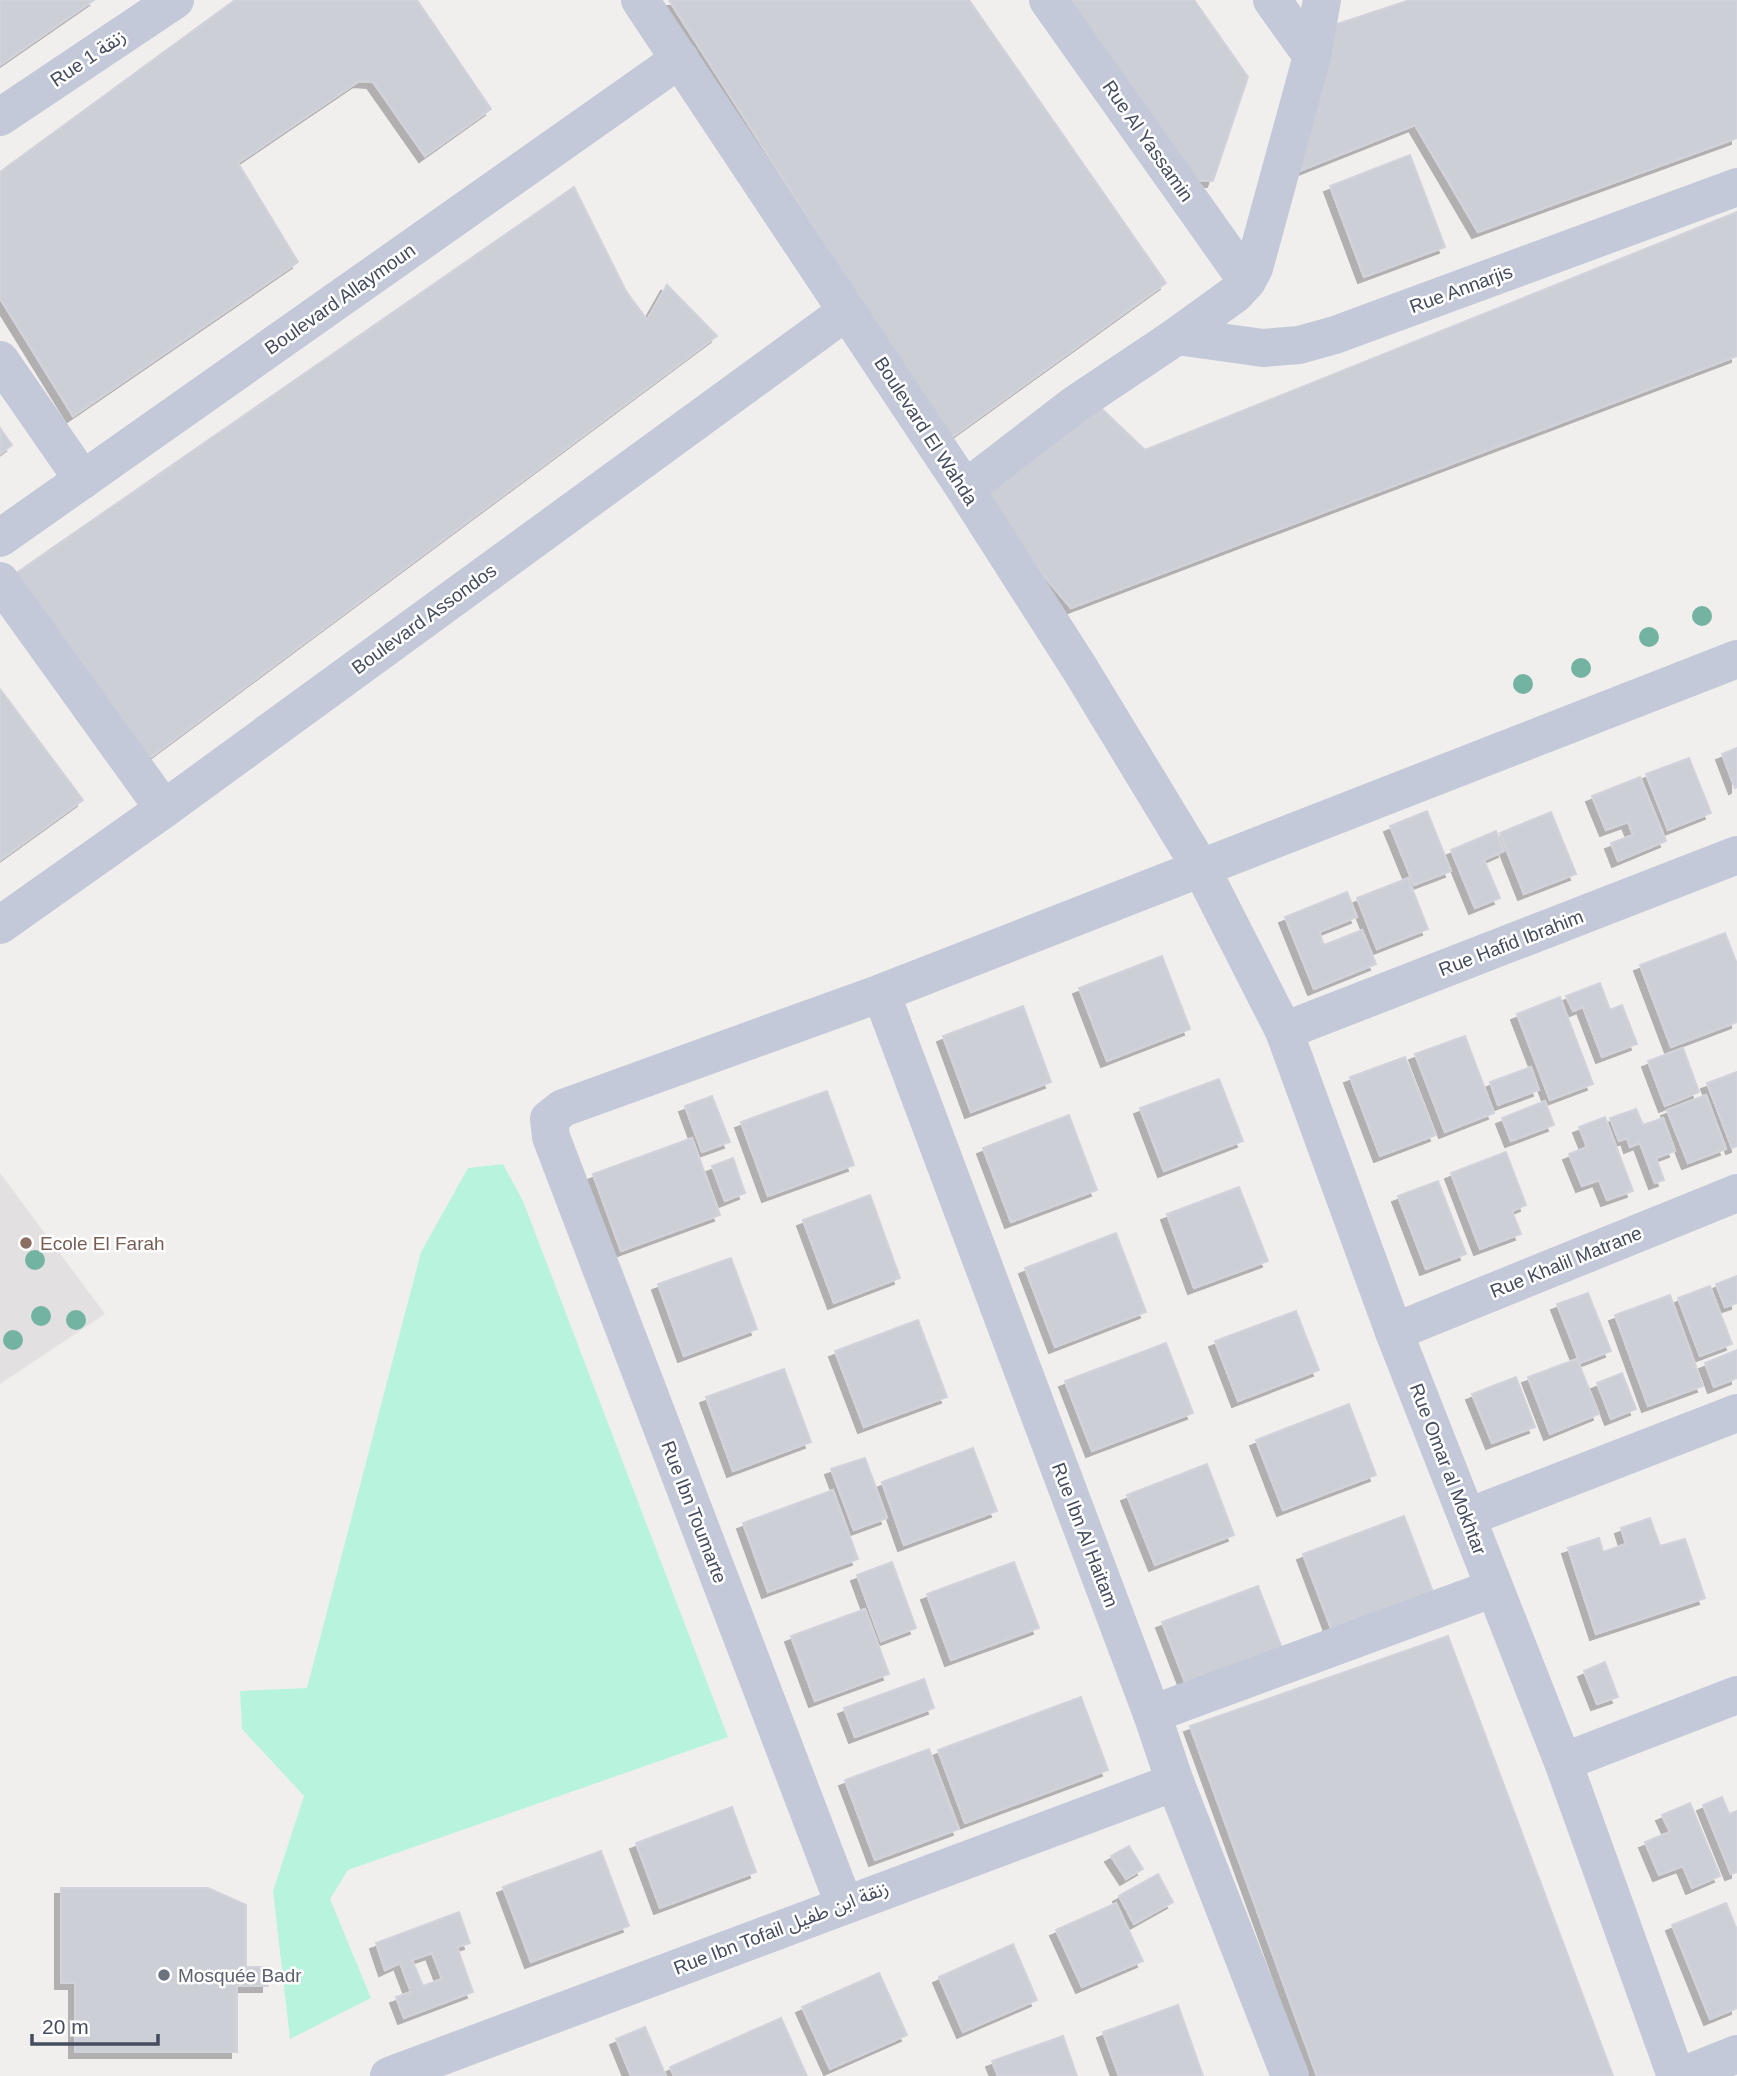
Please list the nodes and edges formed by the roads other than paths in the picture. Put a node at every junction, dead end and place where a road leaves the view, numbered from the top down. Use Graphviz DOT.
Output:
graph roads {
  1 [pos="176,0"];
  2 [pos="640,0"];
  3 [pos="1048,0"];
  4 [pos="1272,0"];
  5 [pos="1328,2"];
  6 [pos="1312,56"];
  7 [pos="680,59"];
  8 [pos="0,117"];
  9 [pos="1737,187"];
  10 [pos="1247,281"];
  11 [pos="847,311"];
  12 [pos="1177,336"];
  13 [pos="0,360"];
  14 [pos="83,481"];
  15 [pos="965,489"];
  16 [pos="0,538"];
  17 [pos="0,580"];
  18 [pos="1737,659"];
  19 [pos="164,809"];
  20 [pos="1737,855"];
  21 [pos="1202,870"];
  22 [pos="0,925"];
  23 [pos="881,993"];
  24 [pos="1284,1031"];
  25 [pos="1737,1193"];
  26 [pos="1394,1332"];
  27 [pos="1737,1413"];
  28 [pos="1468,1517"];
  29 [pos="1494,1588"];
  30 [pos="1737,1695"];
  31 [pos="1152,1714"];
  32 [pos="1563,1762"];
  33 [pos="1175,1782"];
  34 [pos="844,1904"];
  35 [pos="1737,2054"];
  36 [pos="389,2076"];
  37 [pos="1290,2076"];
  38 [pos="1676,2076"];
  39 [pos="1682,2076"];
  1 -- 8 [label="street, Rue 1 زنقة"];
  2 -- 7 [label="street, Boulevard El Wahda"];
  3 -- 10 [label="street, Rue Al Yassamin"];
  4 -- 6 [label="street"];
  5 -- 6 [label="street"];
  6 -- 10 [label="street"];
  7 -- 11 [label="street, Boulevard El Wahda"];
  7 -- 14 [label="street, Boulevard Allaymoun"];
  9 -- 12 [label="street, Rue Annarjis"];
  10 -- 12 [label="street"];
  11 -- 15 [label="street, Boulevard El Wahda"];
  11 -- 19 [label="street, Boulevard Assondos"];
  12 -- 15 [label="street"];
  13 -- 14 [label="street"];
  14 -- 16 [label="street, Boulevard Allaymoun"];
  15 -- 21 [label="street, Boulevard El Wahda"];
  17 -- 19 [label="street"];
  18 -- 21 [label="street"];
  19 -- 22 [label="street, Boulevard Assondos"];
  20 -- 24 [label="street, Rue Hafid Ibrahim"];
  21 -- 23 [label="street"];
  21 -- 24 [label="street, Rue Omar al Mokhtar"];
  23 -- 31 [label="street, Rue Ibn Al Haitam"];
  23 -- 34 [label="street, Rue Ibn Toumarte"];
  24 -- 26 [label="street, Rue Omar al Mokhtar"];
  25 -- 26 [label="street, Rue Khalil Matrane"];
  26 -- 28 [label="street, Rue Omar al Mokhtar"];
  27 -- 28 [label="street"];
  28 -- 29 [label="street, Rue Omar al Mokhtar"];
  29 -- 31 [label="street"];
  29 -- 32 [label="street, Rue Omar al Mokhtar"];
  30 -- 32 [label="street"];
  31 -- 33 [label="street, Rue Ibn Al Haitam"];
  32 -- 38 [label="street, Rue Omar al Mokhtar"];
  33 -- 34 [label="street, Rue Ibn Tofail زنقة ابن طفيل"];
  33 -- 37 [label="street, Rue Ibn Al Haitam"];
  34 -- 36 [label="street, Rue Ibn Tofail زنقة ابن طفيل"];
  35 -- 39 [label="street"];
}
